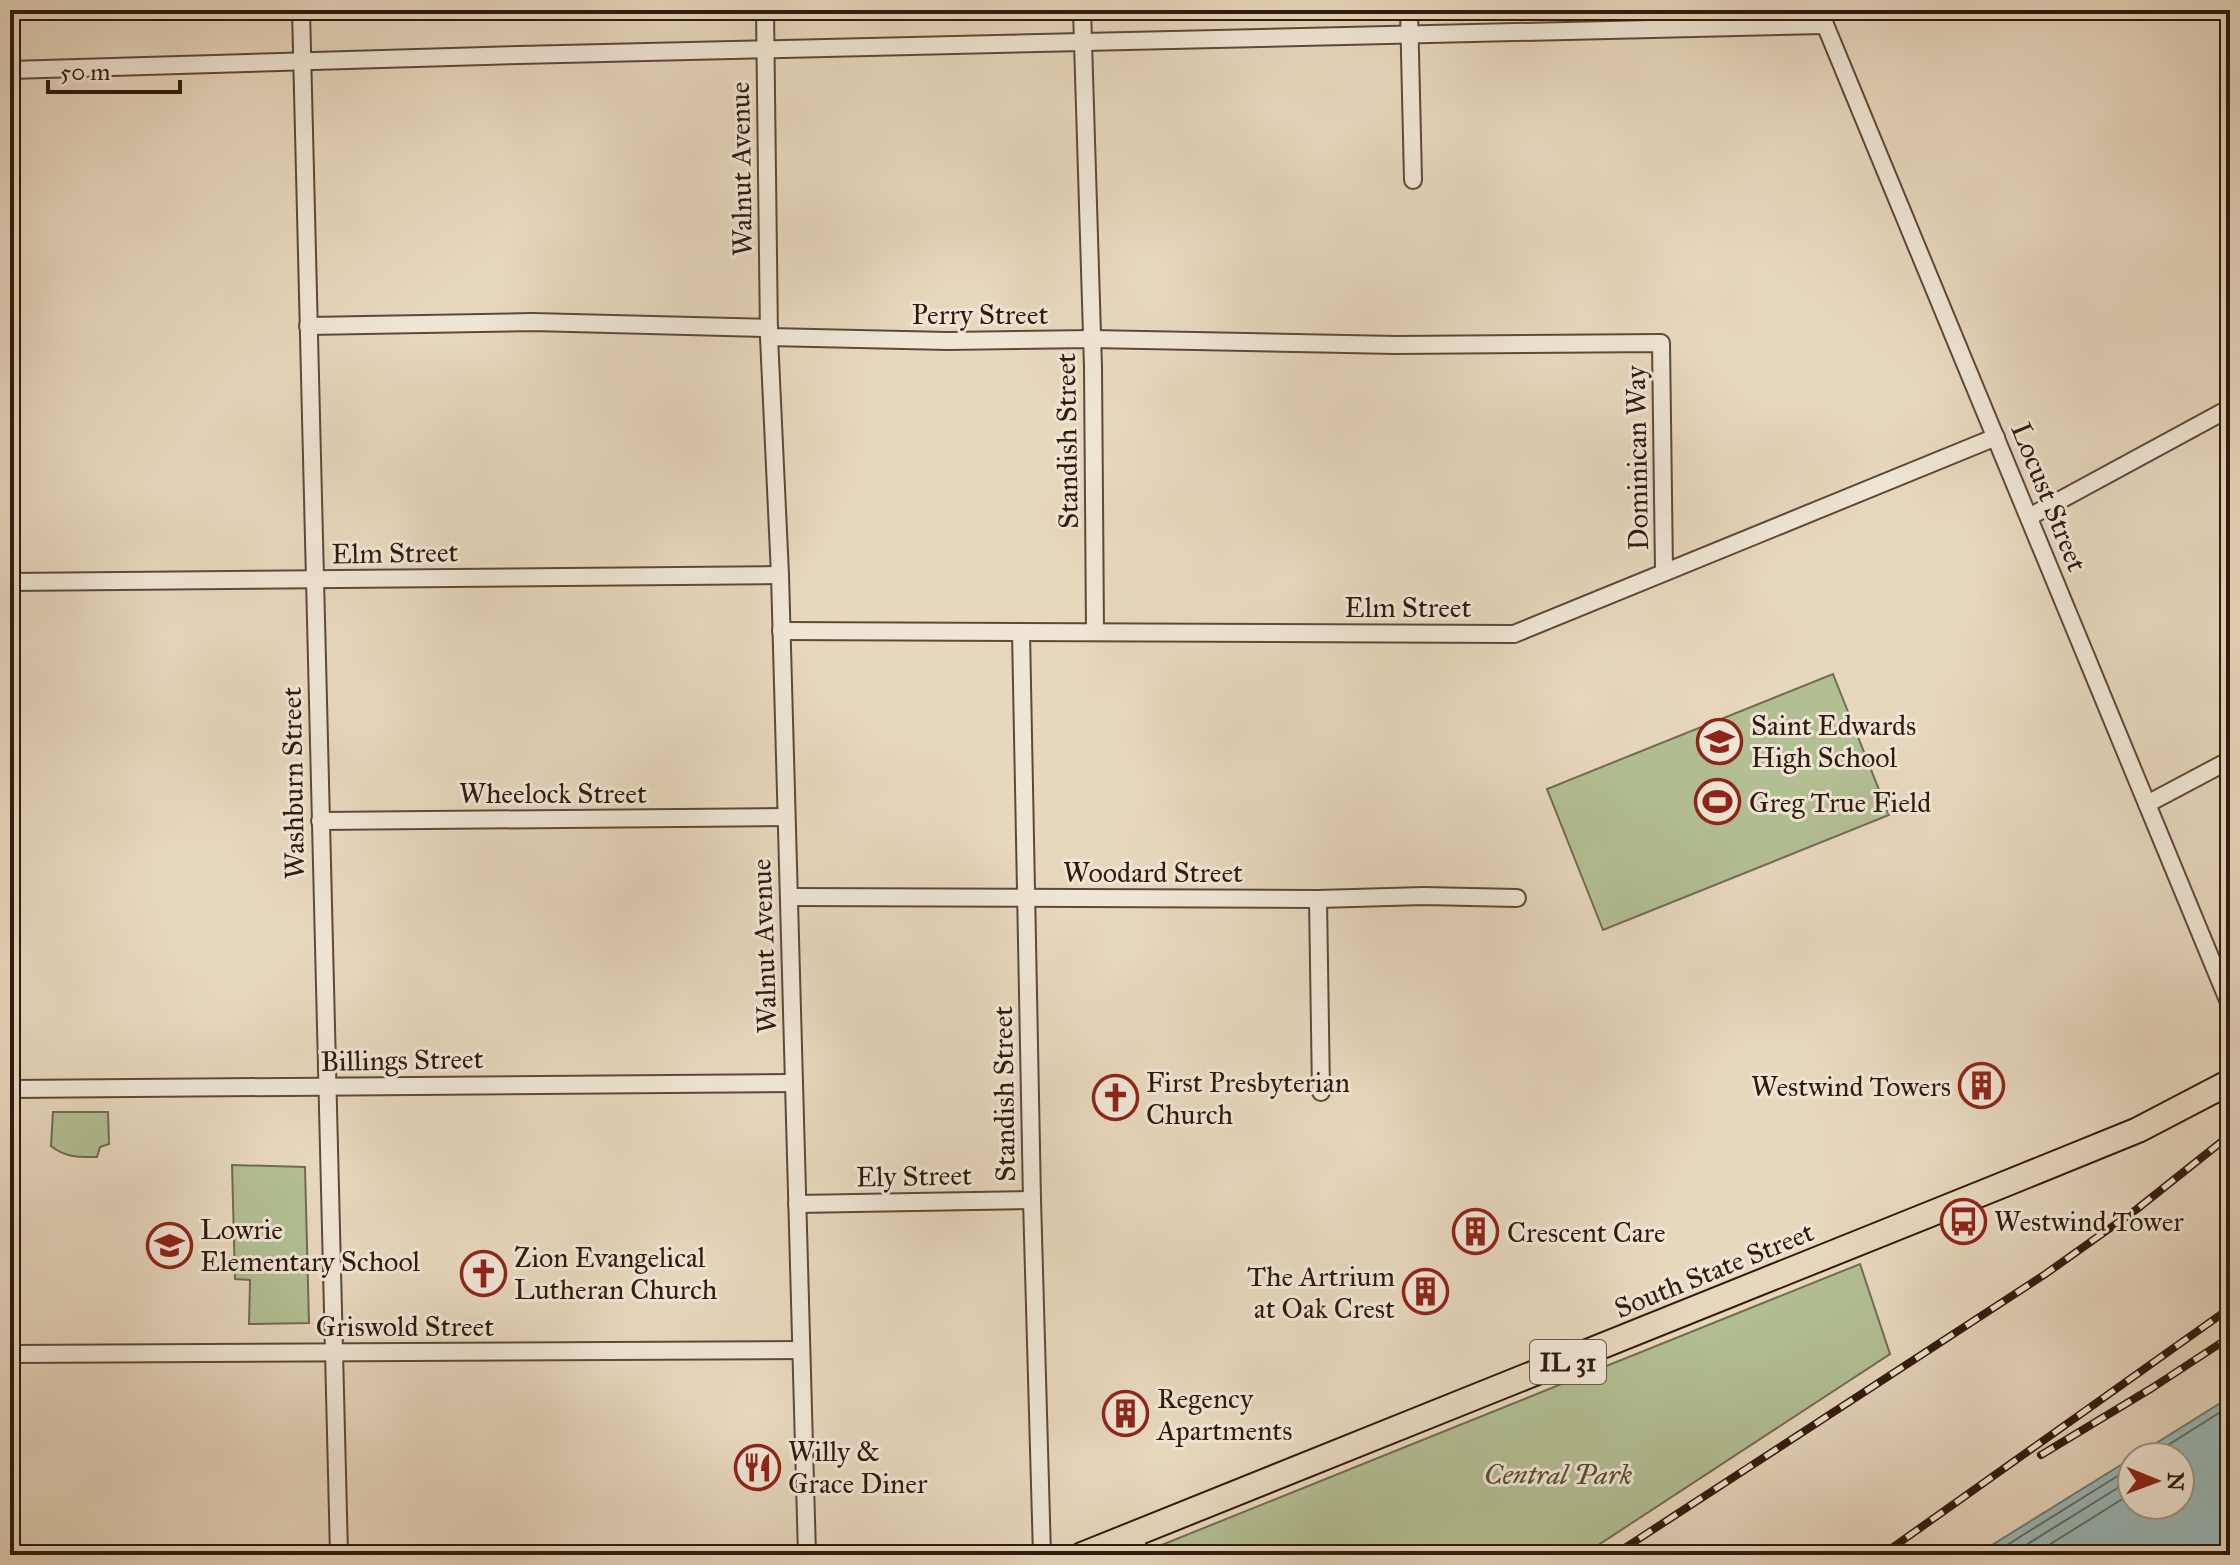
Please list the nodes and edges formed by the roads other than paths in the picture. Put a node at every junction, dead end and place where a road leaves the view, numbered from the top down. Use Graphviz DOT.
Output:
graph roads {
  1 [pos="301,10"];
  2 [pos="765,10"];
  3 [pos="1082,10"];
  4 [pos="1409,10"];
  5 [pos="1822,18"];
  6 [pos="1410,35"];
  7 [pos="1082,43"];
  8 [pos="766,51"];
  9 [pos="302,63"];
  10 [pos="10,70"];
  11 [pos="1413,180"];
  12 [pos="308,326"];
  13 [pos="769,332"];
  14 [pos="1092,339"];
  15 [pos="1661,343"];
  16 [pos="2230,408"];
  17 [pos="1996,437"];
  18 [pos="2029,517"];
  19 [pos="1664,571"];
  20 [pos="780,575"];
  21 [pos="314,580"];
  22 [pos="10,582"];
  23 [pos="781,631"];
  24 [pos="1021,632"];
  25 [pos="1095,632"];
  26 [pos="2230,760"];
  27 [pos="2147,804"];
  28 [pos="786,817"];
  29 [pos="320,821"];
  30 [pos="789,897"];
  31 [pos="1027,898"];
  32 [pos="1517,898"];
  33 [pos="1318,899"];
  34 [pos="2230,1005"];
  35 [pos="2230,1082"];
  36 [pos="794,1083"];
  37 [pos="326,1087"];
  38 [pos="10,1089"];
  39 [pos="1321,1092"];
  40 [pos="1032,1200"];
  41 [pos="797,1204"];
  42 [pos="801,1350"];
  43 [pos="332,1352"];
  44 [pos="10,1354"];
  45 [pos="1137,1545"];
  46 [pos="339,1555"];
  47 [pos="807,1555"];
  48 [pos="1042,1555"];
  49 [pos="1082,1555"];
  1 -- 9 [label="street, Washburn Street"];
  2 -- 8 [label="street, Walnut Avenue"];
  3 -- 7 [label="street, Standish Street"];
  4 -- 6 [label="street"];
  5 -- 6 [label="street"];
  5 -- 17 [label="street, Locust Street"];
  6 -- 7 [label="street"];
  6 -- 11 [label="street"];
  7 -- 8 [label="street"];
  7 -- 14 [label="street, Standish Street"];
  8 -- 9 [label="street"];
  8 -- 13 [label="street, Walnut Avenue"];
  9 -- 10 [label="street"];
  9 -- 12 [label="street, Washburn Street"];
  12 -- 13 [label="street, Perry Street"];
  12 -- 21 [label="street, Washburn Street"];
  13 -- 14 [label="street, Perry Street"];
  13 -- 20 [label="street, Walnut Avenue"];
  14 -- 15 [label="street, Perry Street"];
  14 -- 25 [label="street, Standish Street"];
  15 -- 19 [label="street, Dominican Way"];
  16 -- 18 [label="street"];
  17 -- 18 [label="street, Locust Street"];
  17 -- 19 [label="street, Elm Street"];
  18 -- 27 [label="street, Locust Street"];
  19 -- 25 [label="street, Elm Street"];
  20 -- 21 [label="street, Elm Street"];
  20 -- 23 [label="street, Walnut Avenue"];
  21 -- 22 [label="street, Elm Street"];
  21 -- 29 [label="street, Washburn Street"];
  23 -- 24 [label="street, Elm Street"];
  23 -- 28 [label="street, Walnut Avenue"];
  24 -- 25 [label="street, Elm Street"];
  24 -- 31 [label="street, Standish Street"];
  26 -- 27 [label="street"];
  27 -- 34 [label="street, Locust Street"];
  28 -- 29 [label="street, Wheelock Street"];
  28 -- 30 [label="street, Walnut Avenue"];
  29 -- 37 [label="street, Washburn Street"];
  30 -- 31 [label="street, Woodard Street"];
  30 -- 36 [label="street, Walnut Avenue"];
  31 -- 33 [label="street, Woodard Street"];
  31 -- 40 [label="street, Standish Street"];
  32 -- 33 [label="street, Woodard Street"];
  33 -- 39 [label="street"];
  35 -- 45 [label="main road, South State Street / IL 31"];
  36 -- 37 [label="street, Billings Street"];
  36 -- 41 [label="street, Walnut Avenue"];
  37 -- 38 [label="street, Billings Street"];
  37 -- 43 [label="street, Washburn Street"];
  40 -- 41 [label="street, Ely Street"];
  40 -- 48 [label="street, Standish Street"];
  41 -- 42 [label="street, Walnut Avenue"];
  42 -- 43 [label="street, Griswold Street"];
  42 -- 47 [label="street, Walnut Avenue"];
  43 -- 44 [label="street, Griswold Street"];
  43 -- 46 [label="street, Washburn Street"];
  45 -- 49 [label="main road, South State Street / IL 31"];
}
